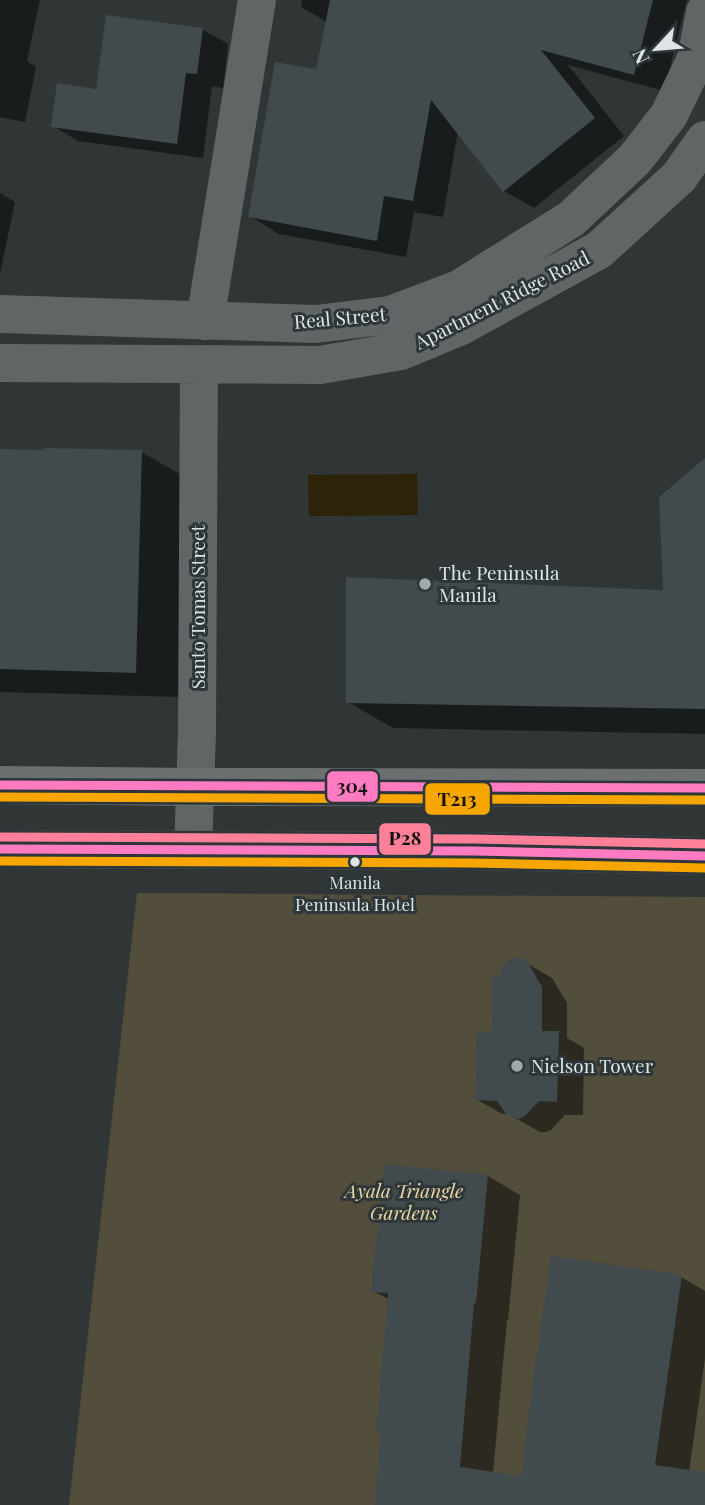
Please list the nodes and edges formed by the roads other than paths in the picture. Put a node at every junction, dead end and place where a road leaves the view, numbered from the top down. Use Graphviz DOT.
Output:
graph roads {
  1 [pos="257,0"];
  2 [pos="705,12"];
  3 [pos="705,140"];
  4 [pos="0,314"];
  5 [pos="205,321"];
  6 [pos="0,363"];
  7 [pos="199,365"];
  8 [pos="0,785"];
  9 [pos="196,787"];
  10 [pos="705,788"];
  11 [pos="0,849"];
  12 [pos="193,850"];
  13 [pos="705,856"];
  1 -- 5 [label="street"];
  2 -- 5 [label="street, Real Street"];
  3 -- 7 [label="street, Apartment Ridge Road"];
  4 -- 5 [label="street, Real Street"];
  6 -- 7 [label="street, Apartment Ridge Road"];
  7 -- 9 [label="street, Santo Tomas Street"];
  8 -- 9 [label="main road"];
  9 -- 10 [label="main road"];
  9 -- 12 [label="street, Santo Tomas Street"];
  11 -- 12 [label="main road"];
  12 -- 13 [label="main road"];
}
